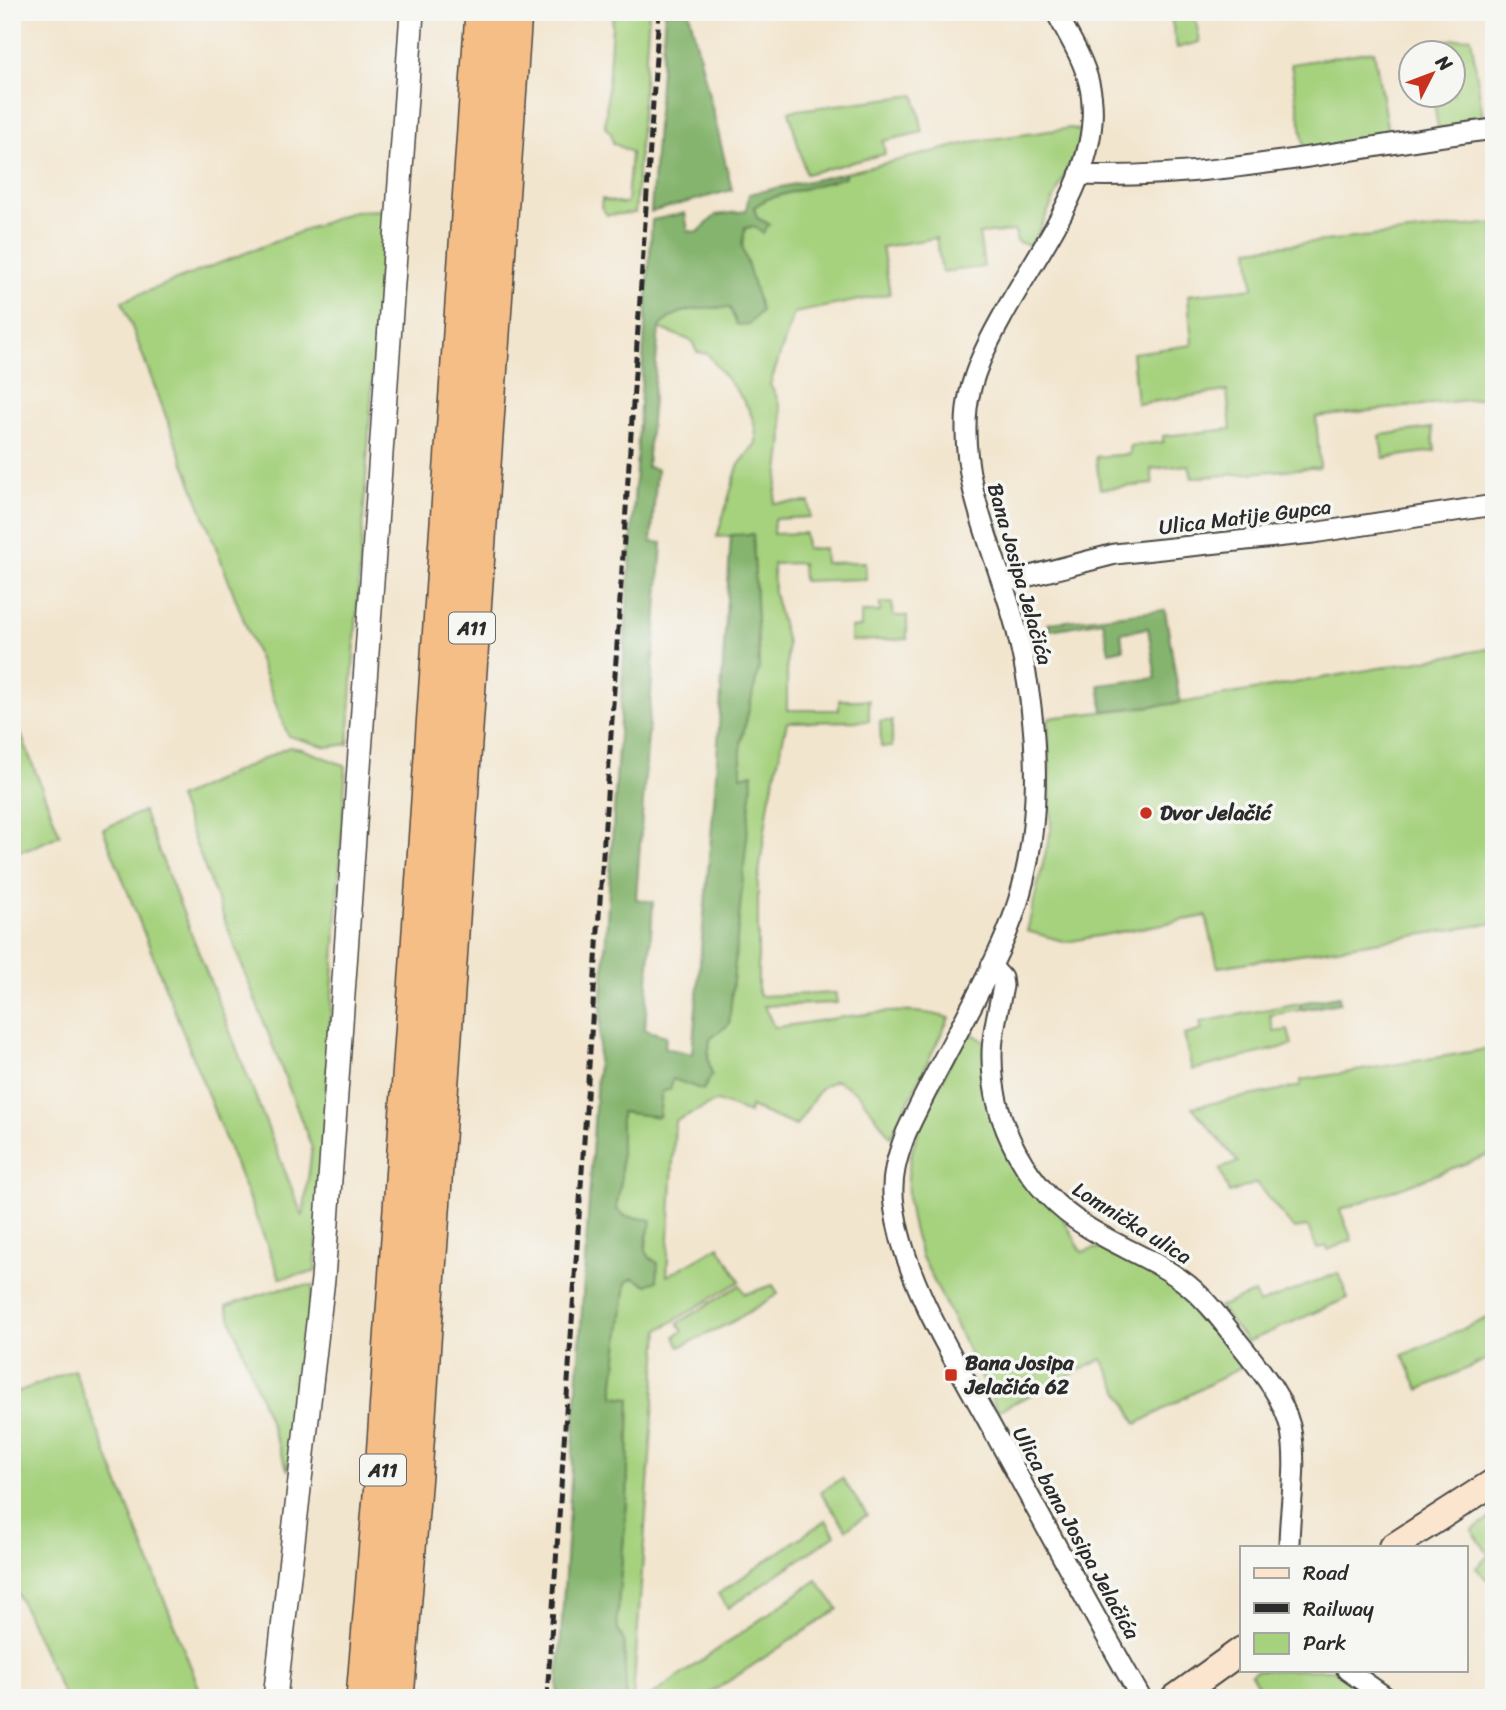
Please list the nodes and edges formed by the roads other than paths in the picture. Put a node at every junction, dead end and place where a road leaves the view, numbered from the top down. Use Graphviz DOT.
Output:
graph roads {
  1 [pos="412,12"];
  2 [pos="483,12"];
  3 [pos="514,12"];
  4 [pos="1056,12"];
  5 [pos="1494,129"];
  6 [pos="1079,175"];
  7 [pos="1494,505"];
  8 [pos="1003,583"];
  9 [pos="991,966"];
  10 [pos="915,1278"];
  11 [pos="1494,1482"];
  12 [pos="1289,1546"];
  13 [pos="1395,1546"];
  14 [pos="1240,1651"];
  15 [pos="1350,1672"];
  16 [pos="275,1698"];
  17 [pos="364,1698"];
  18 [pos="396,1698"];
  19 [pos="1141,1698"];
  20 [pos="1175,1698"];
  21 [pos="1387,1698"];
  1 -- 16 [label="street"];
  2 -- 17 [label="highway, A11"];
  3 -- 18 [label="highway, A11"];
  4 -- 6 [label="street, Bana Josipa Jelačića"];
  5 -- 6 [label="street"];
  6 -- 8 [label="street, Bana Josipa Jelačića"];
  7 -- 8 [label="street, Ulica Matije Gupca"];
  8 -- 9 [label="street, Bana Josipa Jelačića"];
  9 -- 10 [label="street, Bana Josipa Jelačića"];
  9 -- 12 [label="street, Lomnička ulica"];
  10 -- 19 [label="street, Ulica bana Josipa Jelačića"];
  11 -- 13 [label="main road"];
  14 -- 20 [label="main road"];
  15 -- 21 [label="street"];
}
